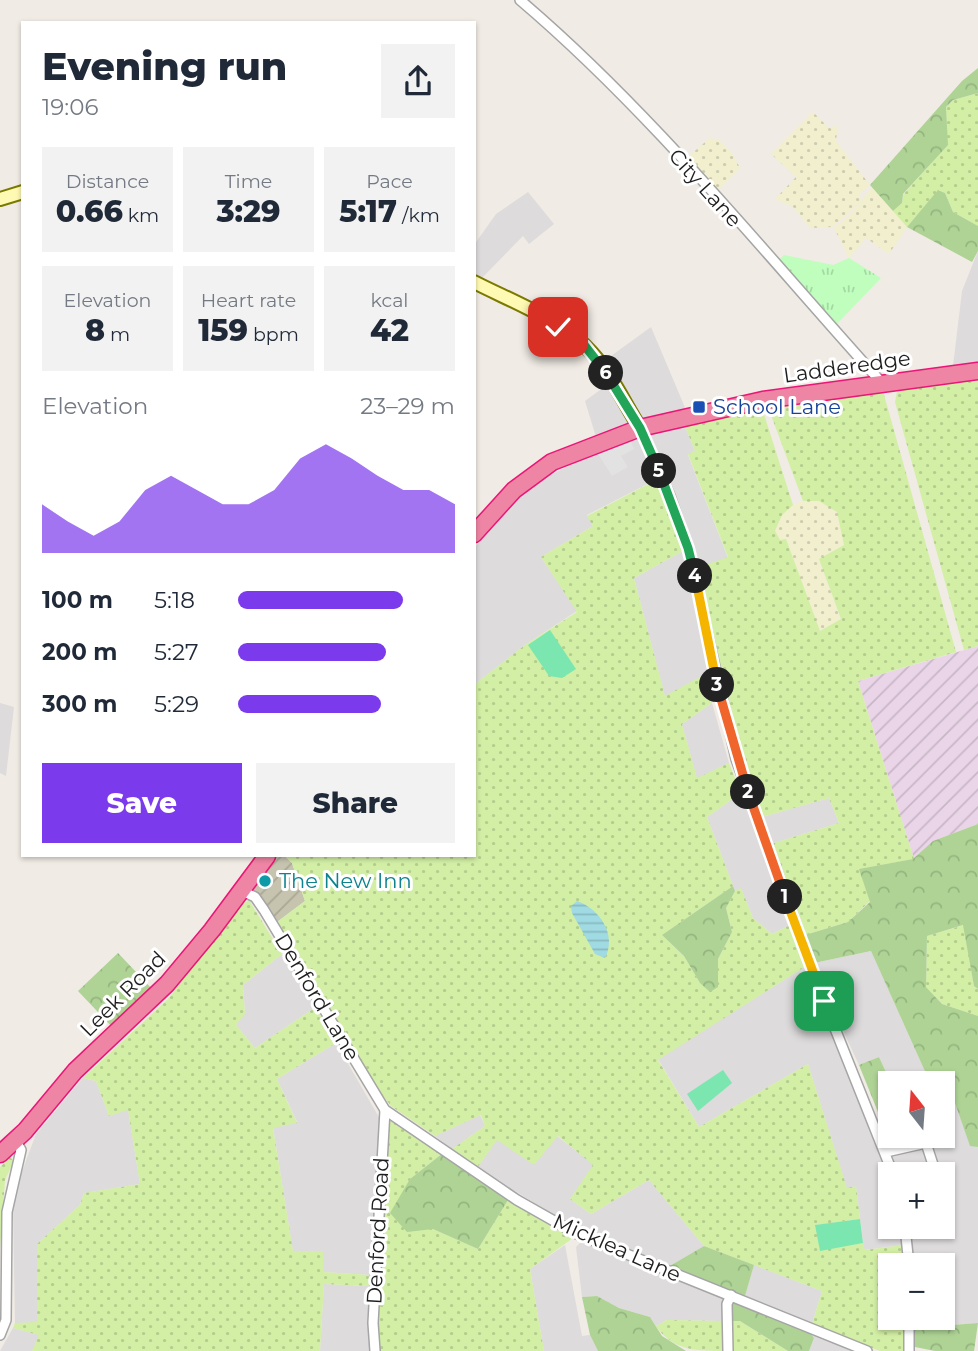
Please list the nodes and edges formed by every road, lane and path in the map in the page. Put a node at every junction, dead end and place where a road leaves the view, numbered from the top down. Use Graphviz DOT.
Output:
graph roads {
  1 [pos="520,0"];
  2 [pos="21,193"];
  3 [pos="0,199"];
  4 [pos="476,283"];
  5 [pos="978,371"];
  6 [pos="882,383"];
  7 [pos="640,428"];
  8 [pos="476,532"];
  9 [pos="266,857"];
  10 [pos="242,891"];
  11 [pos="385,1110"];
  12 [pos="16,1141"];
  13 [pos="886,1152"];
  14 [pos="0,1154"];
  15 [pos="889,1162"];
  16 [pos="932,1162"];
  17 [pos="731,1295"];
  18 [pos="909,1330"];
  19 [pos="0,1335"];
  20 [pos="375,1351"];
  21 [pos="729,1351"];
  22 [pos="867,1351"];
  23 [pos="909,1351"];
  1 -- 6 [label="street, City Lane"];
  2 -- 3 [label="street"];
  4 -- 7 [label="street"];
  5 -- 6 [label="highway, Ladderedge"];
  6 -- 7 [label="highway, Ladderedge"];
  7 -- 8 [label="highway"];
  7 -- 13 [label="street"];
  9 -- 10 [label="highway, Leek Road"];
  10 -- 11 [label="street, Denford Lane"];
  10 -- 12 [label="highway, Leek Road"];
  11 -- 17 [label="street, Micklea Lane"];
  11 -- 20 [label="street, Denford Road"];
  12 -- 14 [label="highway, Leek Road"];
  12 -- 19 [label="street"];
  13 -- 15 [label="street"];
  13 -- 16 [label="street"];
  17 -- 21 [label="street"];
  17 -- 22 [label="street, Micklea Lane"];
  18 -- 23 [label="street"];
}
